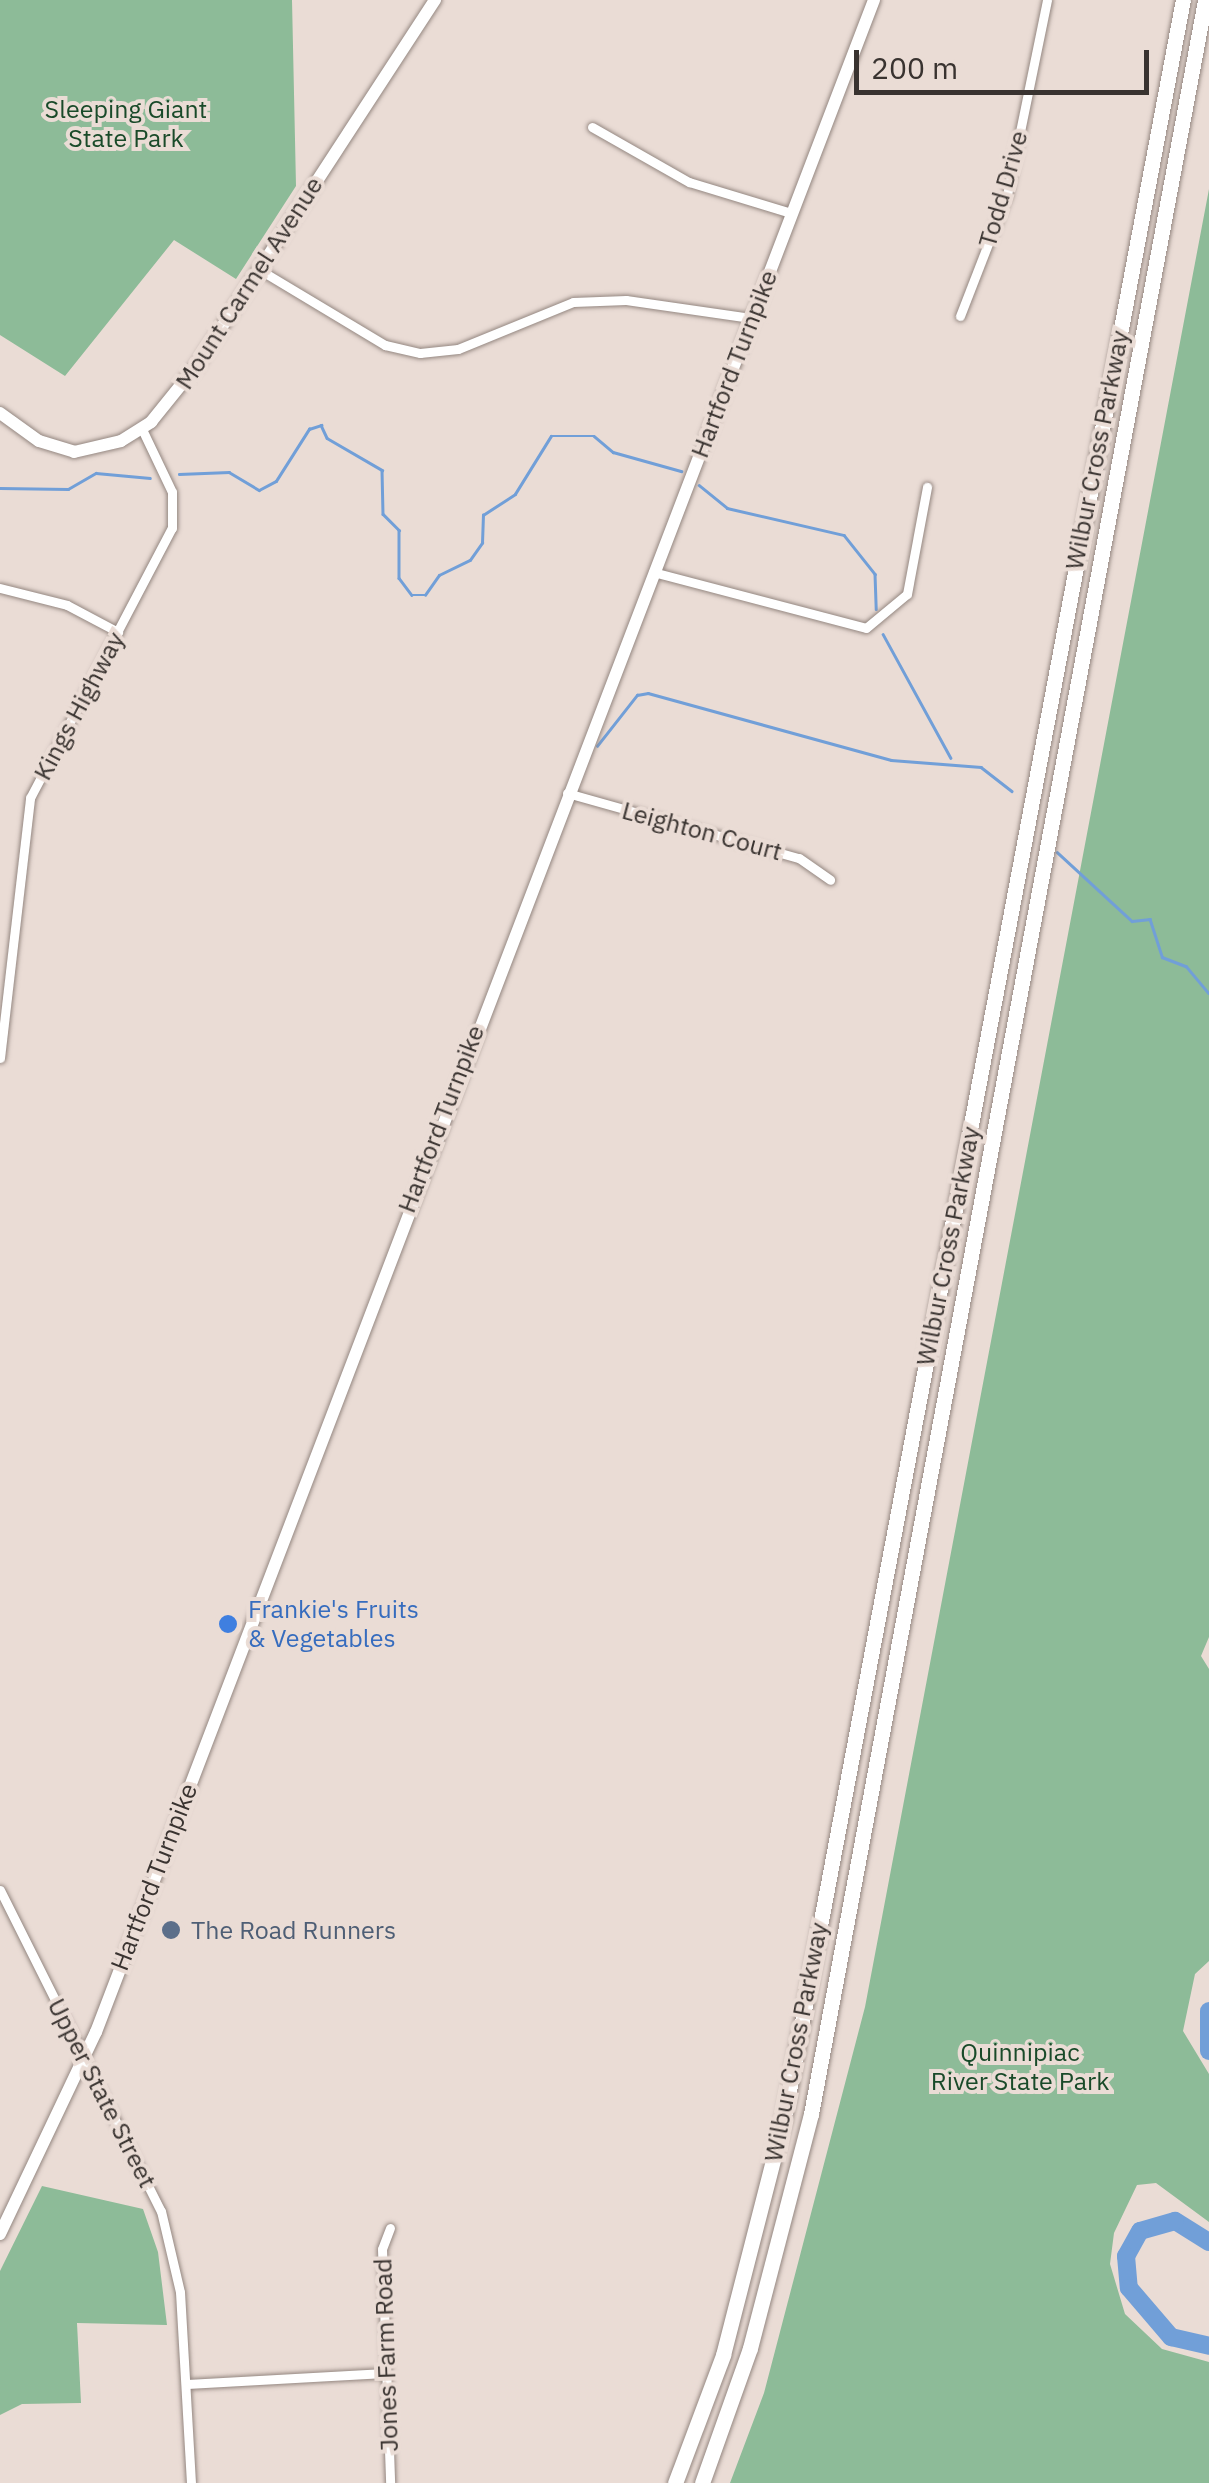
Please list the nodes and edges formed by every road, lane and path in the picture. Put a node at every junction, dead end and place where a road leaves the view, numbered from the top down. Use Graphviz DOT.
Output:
graph roads {
  1 [pos="436,0"];
  2 [pos="874,0"];
  3 [pos="1047,0"];
  4 [pos="1183,0"];
  5 [pos="1205,0"];
  6 [pos="592,128"];
  7 [pos="791,213"];
  8 [pos="260,270"];
  9 [pos="960,316"];
  10 [pos="751,318"];
  11 [pos="0,413"];
  12 [pos="142,429"];
  13 [pos="927,487"];
  14 [pos="654,572"];
  15 [pos="0,588"];
  16 [pos="118,632"];
  17 [pos="567,793"];
  18 [pos="830,880"];
  19 [pos="0,1058"];
  20 [pos="0,1890"];
  21 [pos="86,2057"];
  22 [pos="390,2228"];
  23 [pos="0,2234"];
  24 [pos="385,2373"];
  25 [pos="187,2384"];
  26 [pos="191,2483"];
  27 [pos="390,2483"];
  28 [pos="675,2483"];
  29 [pos="702,2483"];
  1 -- 8 [label="main road, Mount Carmel Avenue"];
  2 -- 7 [label="main road, Hartford Turnpike"];
  3 -- 9 [label="street, Todd Drive"];
  4 -- 28 [label="highway, Wilbur Cross Parkway"];
  5 -- 29 [label="highway, Wilbur Cross Parkway"];
  6 -- 7 [label="street"];
  7 -- 10 [label="main road, Hartford Turnpike"];
  8 -- 10 [label="street"];
  8 -- 12 [label="main road, Mount Carmel Avenue"];
  10 -- 14 [label="main road, Hartford Turnpike"];
  11 -- 12 [label="main road, Mount Carmel Avenue"];
  12 -- 16 [label="street, Kings Highway"];
  13 -- 14 [label="street"];
  14 -- 17 [label="main road, Hartford Turnpike"];
  15 -- 16 [label="street"];
  16 -- 19 [label="street, Kings Highway"];
  17 -- 18 [label="street, Leighton Court"];
  17 -- 21 [label="main road, Hartford Turnpike"];
  20 -- 21 [label="street, Upper State Street"];
  21 -- 23 [label="main road, Hartford Turnpike"];
  21 -- 25 [label="street, Upper State Street"];
  22 -- 24 [label="street, Jones Farm Road"];
  24 -- 25 [label="street"];
  24 -- 27 [label="street, Jones Farm Road"];
  25 -- 26 [label="street, Upper State Street"];
}
